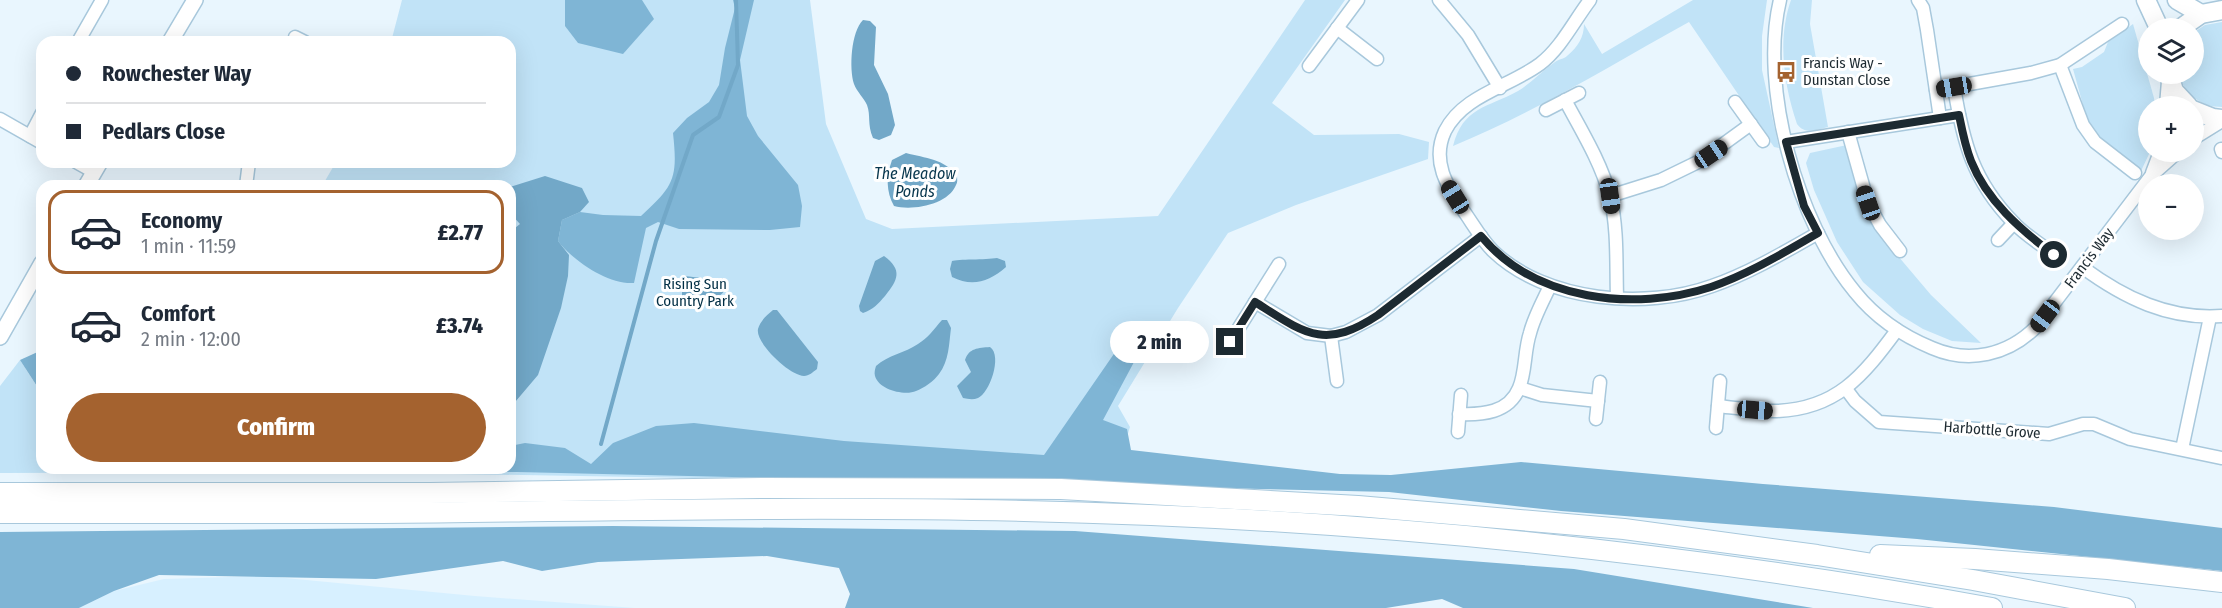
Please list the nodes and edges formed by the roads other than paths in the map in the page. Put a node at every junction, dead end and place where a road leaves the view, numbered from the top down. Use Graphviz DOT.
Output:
graph roads {
  1 [pos="102,0"];
  2 [pos="195,0"];
  3 [pos="1358,0"];
  4 [pos="1439,0"];
  5 [pos="1590,0"];
  6 [pos="1780,0"];
  7 [pos="1934,0"];
  8 [pos="2146,0"];
  9 [pos="2177,0"];
  10 [pos="1921,4"];
  11 [pos="2222,10"];
  12 [pos="2200,14"];
  13 [pos="2154,18"];
  14 [pos="2195,18"];
  15 [pos="2122,24"];
  16 [pos="1337,28"];
  17 [pos="81,36"];
  18 [pos="174,36"];
  19 [pos="1377,59"];
  20 [pos="2060,65"];
  21 [pos="1310,66"];
  22 [pos="1954,87"];
  23 [pos="1500,88"];
  24 [pos="1936,90"];
  25 [pos="1579,93"];
  26 [pos="1565,100"];
  27 [pos="1735,102"];
  28 [pos="1546,110"];
  29 [pos="1959,115"];
  30 [pos="2204,115"];
  31 [pos="1940,118"];
  32 [pos="0,119"];
  33 [pos="2222,120"];
  34 [pos="36,124"];
  35 [pos="1751,124"];
  36 [pos="1848,132"];
  37 [pos="2204,132"];
  38 [pos="30,136"];
  39 [pos="36,140"];
  40 [pos="1764,141"];
  41 [pos="1786,142"];
  42 [pos="2167,162"];
  43 [pos="2135,173"];
  44 [pos="2154,174"];
  45 [pos="2138,194"];
  46 [pos="1610,196"];
  47 [pos="2014,223"];
  48 [pos="1818,233"];
  49 [pos="1481,236"];
  50 [pos="1998,240"];
  51 [pos="1900,251"];
  52 [pos="2054,255"];
  53 [pos="1279,264"];
  54 [pos="2082,267"];
  55 [pos="36,274"];
  56 [pos="1550,286"];
  57 [pos="1617,297"];
  58 [pos="1255,302"];
  59 [pos="2216,317"];
  60 [pos="1897,330"];
  61 [pos="1331,336"];
  62 [pos="0,337"];
  63 [pos="1230,342"];
  64 [pos="1337,381"];
  65 [pos="1720,381"];
  66 [pos="1600,382"];
  67 [pos="1520,388"];
  68 [pos="1846,389"];
  69 [pos="1461,395"];
  70 [pos="1598,401"];
  71 [pos="1718,406"];
  72 [pos="1459,414"];
  73 [pos="1596,419"];
  74 [pos="1716,428"];
  75 [pos="1458,432"];
  76 [pos="2182,449"];
  77 [pos="2222,458"];
  78 [pos="0,493"];
  79 [pos="0,513"];
  80 [pos="1817,555"];
  81 [pos="2222,582"];
  82 [pos="1923,595"];
  83 [pos="1949,608"];
  84 [pos="1992,608"];
  85 [pos="2125,608"];
  1 -- 17 [label="street"];
  2 -- 18 [label="street"];
  3 -- 16 [label="street"];
  4 -- 23 [label="street"];
  5 -- 23 [label="street"];
  6 -- 41 [label="street, Francis Way"];
  7 -- 10 [label="street"];
  8 -- 13 [label="main road"];
  9 -- 12 [label="main road"];
  10 -- 24 [label="street"];
  11 -- 12 [label="main road"];
  12 -- 14 [label="main road"];
  15 -- 20 [label="street"];
  16 -- 19 [label="street"];
  16 -- 21 [label="street"];
  20 -- 22 [label="street"];
  20 -- 43 [label="street"];
  22 -- 24 [label="street"];
  22 -- 29 [label="street"];
  23 -- 49 [label="street"];
  24 -- 31 [label="street"];
  25 -- 26 [label="street"];
  26 -- 28 [label="street"];
  26 -- 46 [label="street"];
  27 -- 35 [label="street"];
  29 -- 31 [label="street"];
  29 -- 47 [label="street"];
  30 -- 33 [label="main road"];
  31 -- 36 [label="street"];
  32 -- 38 [label="street"];
  33 -- 37 [label="street"];
  34 -- 38 [label="street"];
  35 -- 40 [label="street"];
  35 -- 46 [label="street"];
  36 -- 41 [label="street"];
  36 -- 51 [label="street"];
  38 -- 39 [label="street"];
  41 -- 48 [label="street, Francis Way"];
  42 -- 44 [label="street, Francis Way"];
  45 -- 54 [label="street, Francis Way"];
  46 -- 57 [label="street"];
  47 -- 50 [label="street"];
  47 -- 52 [label="street"];
  48 -- 57 [label="street"];
  48 -- 60 [label="street, Francis Way"];
  49 -- 56 [label="street"];
  49 -- 61 [label="street"];
  53 -- 58 [label="street"];
  54 -- 59 [label="street"];
  54 -- 60 [label="street, Francis Way"];
  55 -- 62 [label="street"];
  56 -- 57 [label="street"];
  56 -- 67 [label="street"];
  58 -- 61 [label="street"];
  58 -- 63 [label="street"];
  59 -- 76 [label="street"];
  60 -- 68 [label="street"];
  61 -- 64 [label="street"];
  65 -- 71 [label="street"];
  66 -- 70 [label="street"];
  67 -- 70 [label="street"];
  67 -- 72 [label="street"];
  68 -- 71 [label="street"];
  68 -- 76 [label="street, Harbottle Grove"];
  69 -- 72 [label="street"];
  70 -- 73 [label="street"];
  71 -- 74 [label="street"];
  72 -- 75 [label="street"];
  76 -- 77 [label="street, Harbottle Grove"];
  78 -- 80 [label="highway"];
  79 -- 82 [label="highway"];
  80 -- 81 [label="highway"];
  80 -- 85 [label="highway"];
  82 -- 83 [label="highway"];
  82 -- 84 [label="highway"];
}
